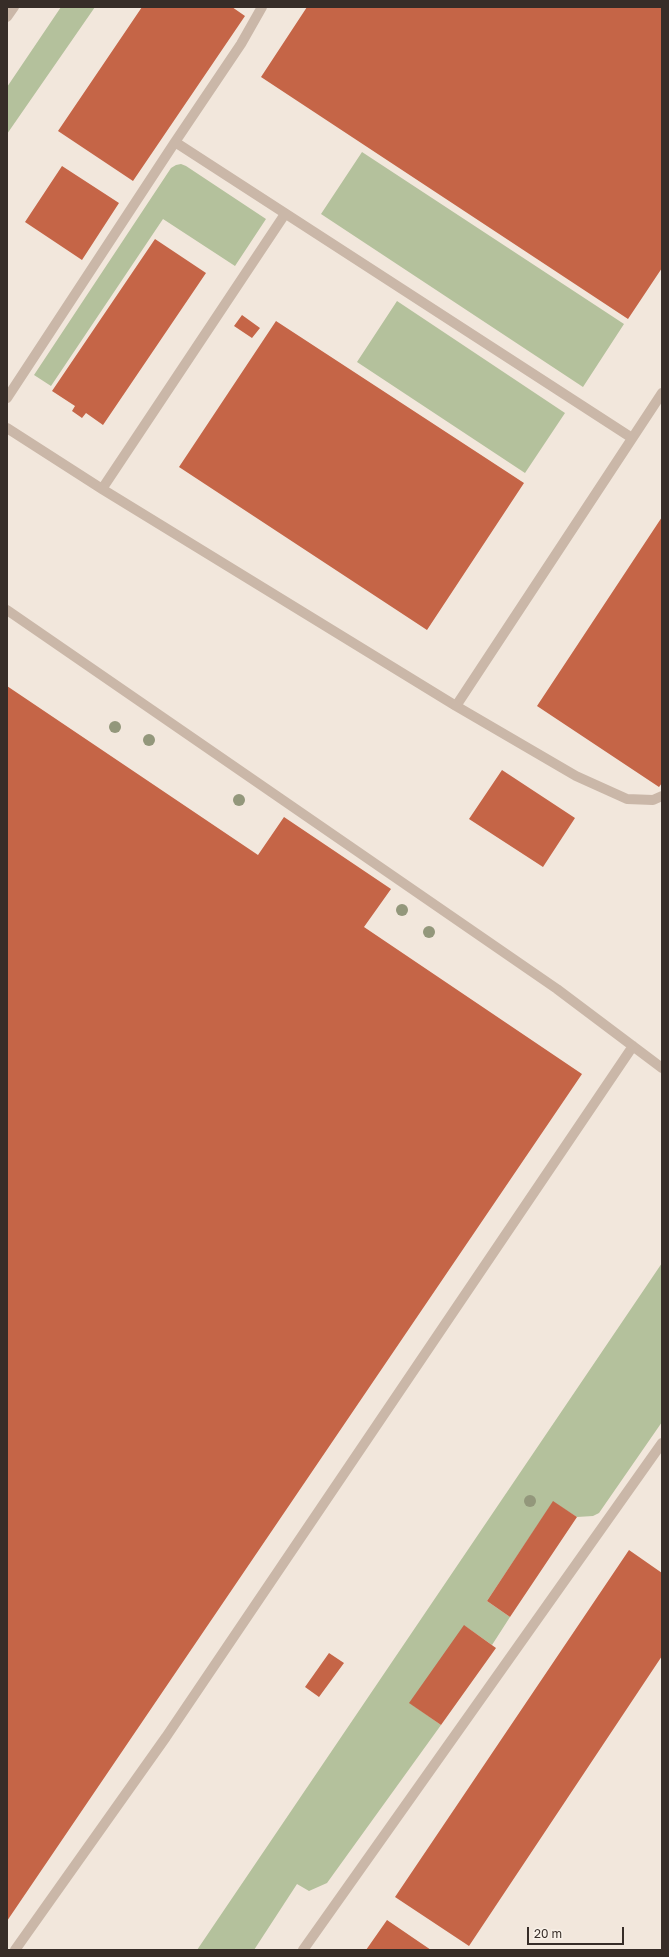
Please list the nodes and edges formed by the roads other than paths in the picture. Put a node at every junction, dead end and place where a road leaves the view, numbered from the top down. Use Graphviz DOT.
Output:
graph roads {
  1 [pos="14,7"];
  2 [pos="262,7"];
  3 [pos="7,17"];
  4 [pos="175,142"];
  5 [pos="285,214"];
  6 [pos="662,393"];
  7 [pos="7,398"];
  8 [pos="7,428"];
  9 [pos="632,438"];
  10 [pos="102,489"];
  11 [pos="7,610"];
  12 [pos="456,706"];
  13 [pos="662,796"];
  14 [pos="633,1046"];
  15 [pos="662,1068"];
  16 [pos="662,1443"];
  17 [pos="16,1950"];
  18 [pos="303,1950"];
  1 -- 3 [label="street"];
  2 -- 4 [label="street"];
  4 -- 5 [label="street"];
  4 -- 7 [label="street"];
  5 -- 9 [label="street"];
  5 -- 10 [label="street"];
  6 -- 9 [label="street"];
  8 -- 10 [label="street"];
  9 -- 12 [label="street"];
  10 -- 12 [label="street"];
  11 -- 14 [label="street"];
  12 -- 13 [label="street"];
  14 -- 15 [label="street"];
  14 -- 17 [label="street"];
  16 -- 18 [label="street"];
}
